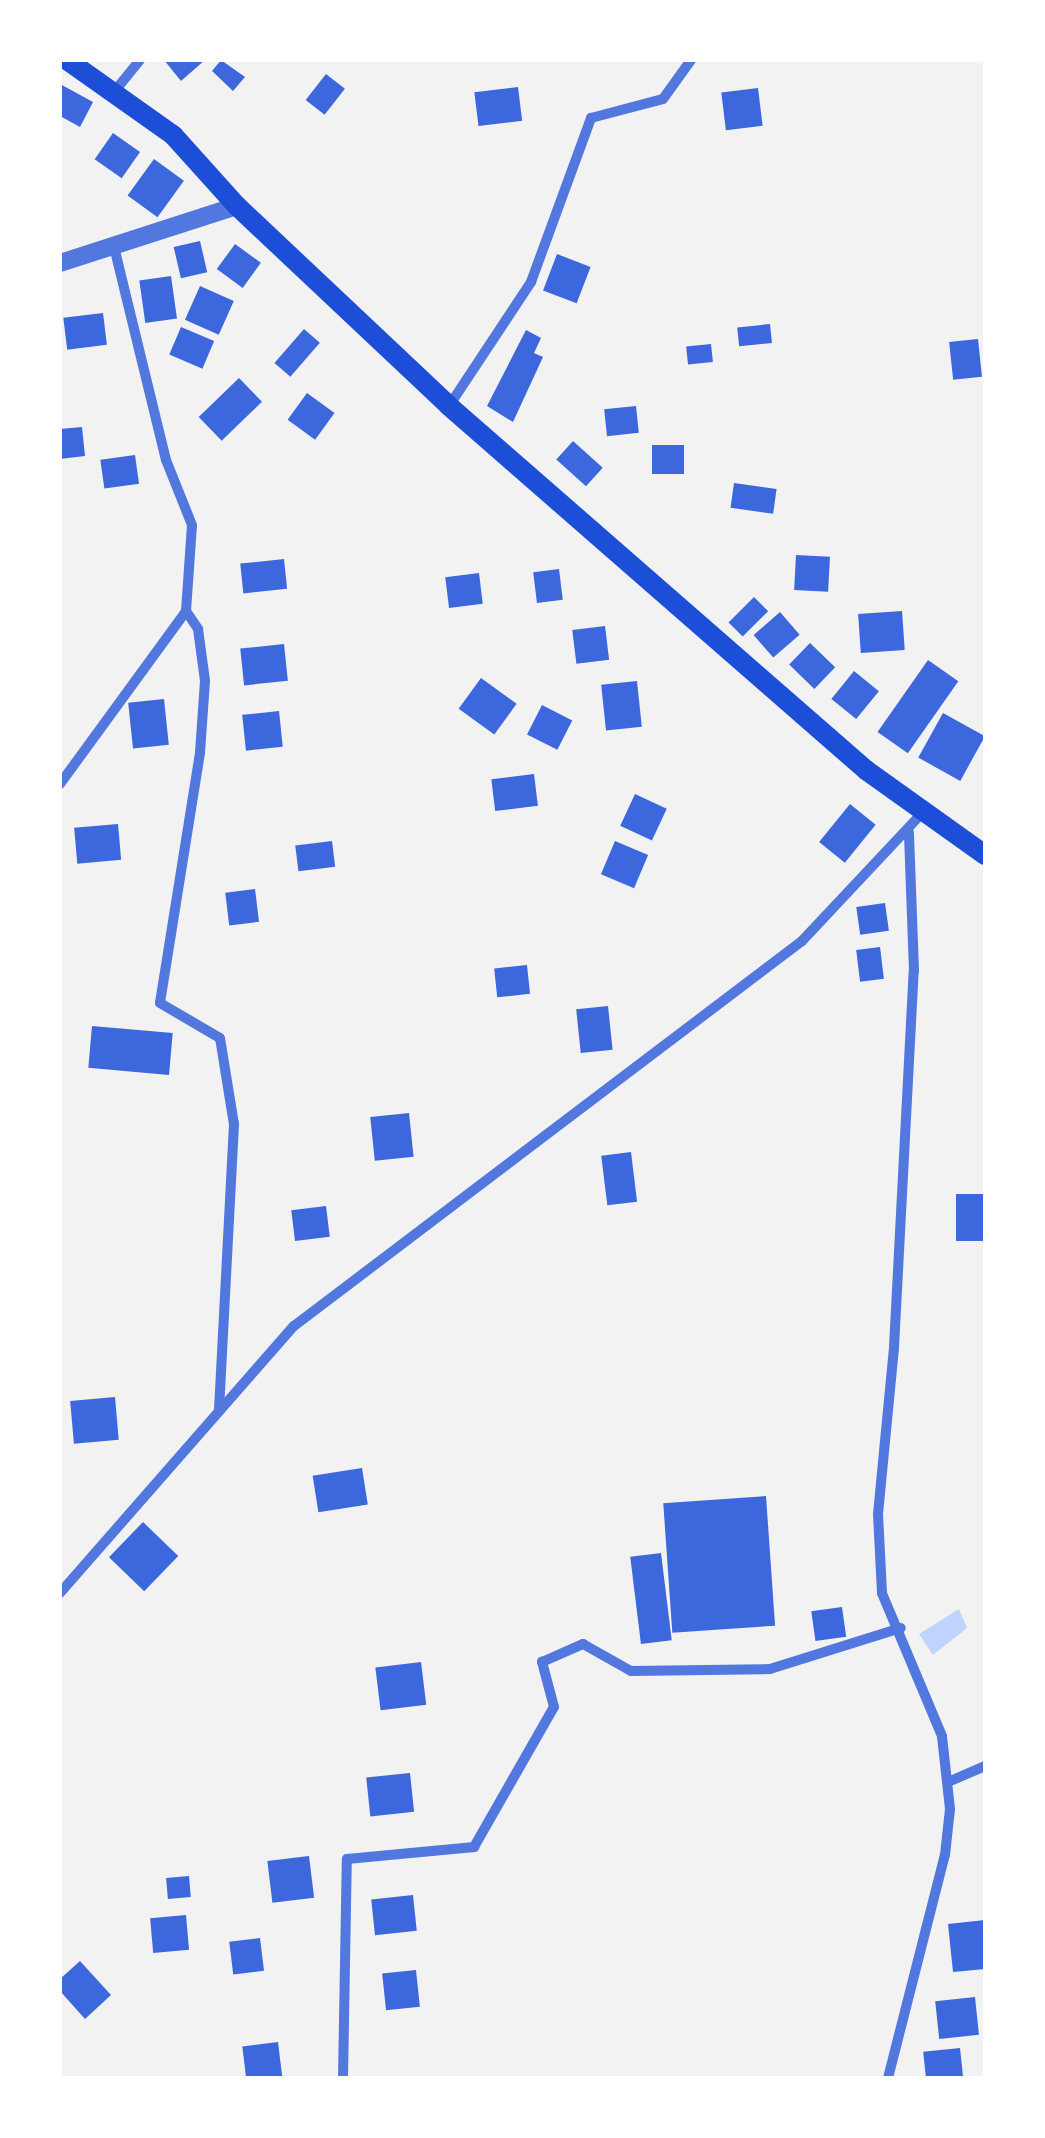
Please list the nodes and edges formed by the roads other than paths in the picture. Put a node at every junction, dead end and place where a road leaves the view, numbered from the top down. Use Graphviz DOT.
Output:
graph roads {
  1 [pos="67,60"];
  2 [pos="140,60"];
  3 [pos="691,60"];
  4 [pos="113,93"];
  5 [pos="237,206"];
  6 [pos="114,246"];
  7 [pos="60,263"];
  8 [pos="449,406"];
  9 [pos="186,611"];
  10 [pos="60,784"];
  11 [pos="922,813"];
  12 [pos="909,832"];
  13 [pos="985,855"];
  14 [pos="219,1411"];
  15 [pos="60,1593"];
  16 [pos="901,1628"];
  17 [pos="985,1766"];
  18 [pos="948,1782"];
  19 [pos="343,2078"];
  20 [pos="888,2078"];
  1 -- 4 [label="main road"];
  2 -- 4 [label="street"];
  3 -- 8 [label="street"];
  4 -- 5 [label="main road"];
  5 -- 6 [label="street"];
  5 -- 8 [label="main road"];
  6 -- 7 [label="street"];
  6 -- 9 [label="street"];
  8 -- 11 [label="main road"];
  9 -- 10 [label="street"];
  9 -- 14 [label="street"];
  11 -- 12 [label="street"];
  11 -- 13 [label="main road"];
  12 -- 14 [label="street"];
  12 -- 16 [label="street"];
  14 -- 15 [label="street"];
  16 -- 18 [label="street"];
  16 -- 19 [label="street"];
  17 -- 18 [label="street"];
  18 -- 20 [label="street"];
}
